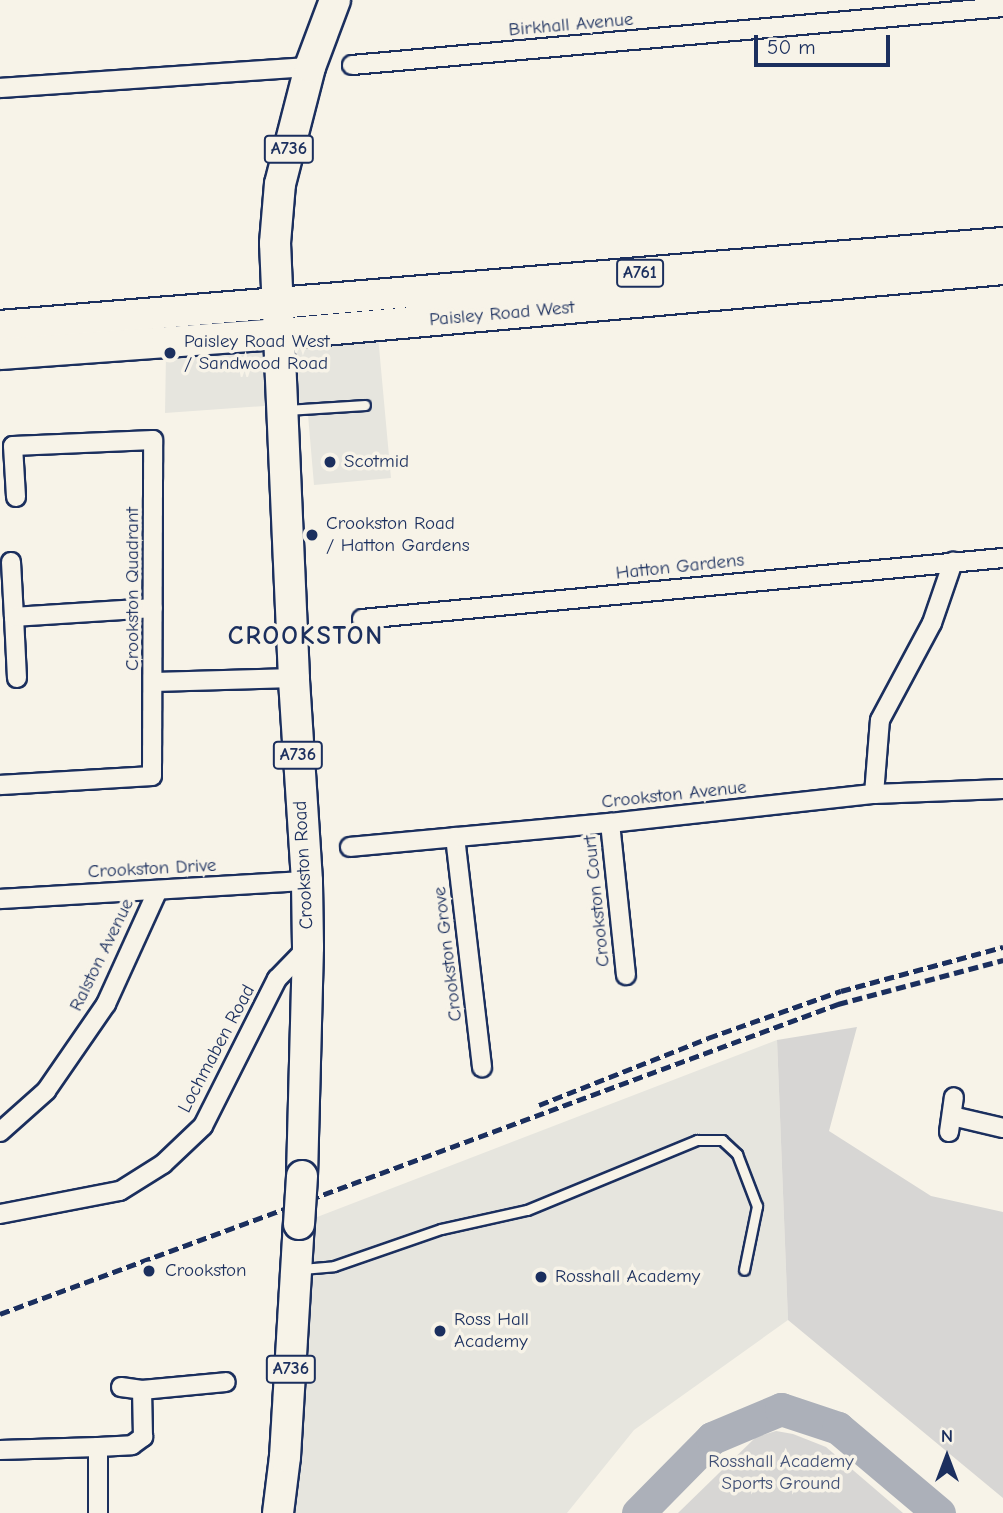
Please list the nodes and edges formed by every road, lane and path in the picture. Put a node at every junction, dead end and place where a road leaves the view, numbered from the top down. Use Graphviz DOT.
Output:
graph roads {
  1 [pos="335,0"];
  2 [pos="1003,7"];
  3 [pos="352,65"];
  4 [pos="310,67"];
  5 [pos="0,88"];
  6 [pos="1003,243"];
  7 [pos="1003,269"];
  8 [pos="276,303"];
  9 [pos="0,326"];
  10 [pos="279,334"];
  11 [pos="0,354"];
  12 [pos="365,405"];
  13 [pos="282,410"];
  14 [pos="16,497"];
  15 [pos="1003,558"];
  16 [pos="11,562"];
  17 [pos="953,562"];
  18 [pos="153,608"];
  19 [pos="15,617"];
  20 [pos="362,619"];
  21 [pos="17,678"];
  22 [pos="294,678"];
  23 [pos="154,682"];
  24 [pos="0,785"];
  25 [pos="1003,789"];
  26 [pos="874,794"];
  27 [pos="611,824"];
  28 [pos="455,837"];
  29 [pos="350,848"];
  30 [pos="307,881"];
  31 [pos="158,890"];
  32 [pos="0,899"];
  33 [pos="308,947"];
  34 [pos="626,975"];
  35 [pos="482,1067"];
  36 [pos="954,1097"];
  37 [pos="1003,1128"];
  38 [pos="0,1132"];
  39 [pos="0,1214"];
  40 [pos="296,1269"];
  41 [pos="744,1270"];
  42 [pos="226,1382"];
  43 [pos="121,1387"];
  44 [pos="142,1390"];
  45 [pos="98,1447"];
  46 [pos="0,1450"];
  47 [pos="98,1513"];
  48 [pos="278,1513"];
  1 -- 4 [label="main road, A736"];
  2 -- 3 [label="street, Birkhall Avenue"];
  4 -- 5 [label="street"];
  4 -- 8 [label="main road, A736"];
  6 -- 8 [label="main road, Paisley Road West / A761"];
  7 -- 10 [label="main road, Paisley Road West / A761"];
  8 -- 9 [label="main road, Paisley Road West / A761"];
  8 -- 10 [label="main road, Crookston Road / A736"];
  10 -- 11 [label="main road, Paisley Road West / A761"];
  10 -- 13 [label="main road, Crookston Road / A736"];
  12 -- 13 [label="lane"];
  13 -- 22 [label="main road, Crookston Road / A736"];
  14 -- 18 [label="street, Crookston Quadrant"];
  15 -- 17 [label="street, Hatton Gardens"];
  16 -- 19 [label="street"];
  17 -- 20 [label="street, Hatton Gardens"];
  17 -- 26 [label="street"];
  18 -- 19 [label="street"];
  18 -- 23 [label="street, Crookston Quadrant"];
  19 -- 21 [label="street"];
  22 -- 23 [label="street"];
  22 -- 30 [label="main road, Crookston Road / A736"];
  23 -- 24 [label="street, Crookston Quadrant"];
  25 -- 26 [label="street, Crookston Avenue"];
  26 -- 27 [label="street, Crookston Avenue"];
  27 -- 28 [label="street, Crookston Avenue"];
  27 -- 34 [label="street, Crookston Court"];
  28 -- 29 [label="street, Crookston Avenue"];
  28 -- 35 [label="street, Crookston Grove"];
  30 -- 31 [label="street, Crookston Drive"];
  30 -- 33 [label="main road, Crookston Road / A736"];
  31 -- 32 [label="street, Crookston Drive"];
  31 -- 38 [label="street, Ralston Avenue"];
  33 -- 39 [label="street, Lochmaben Road"];
  33 -- 40 [label="main road, Crookston Road / A736, bridge"];
  36 -- 37 [label="street"];
  40 -- 41 [label="lane"];
  40 -- 48 [label="main road, A736"];
  42 -- 44 [label="street"];
  43 -- 44 [label="street"];
  44 -- 45 [label="street"];
  45 -- 46 [label="street"];
  45 -- 47 [label="street"];
}
